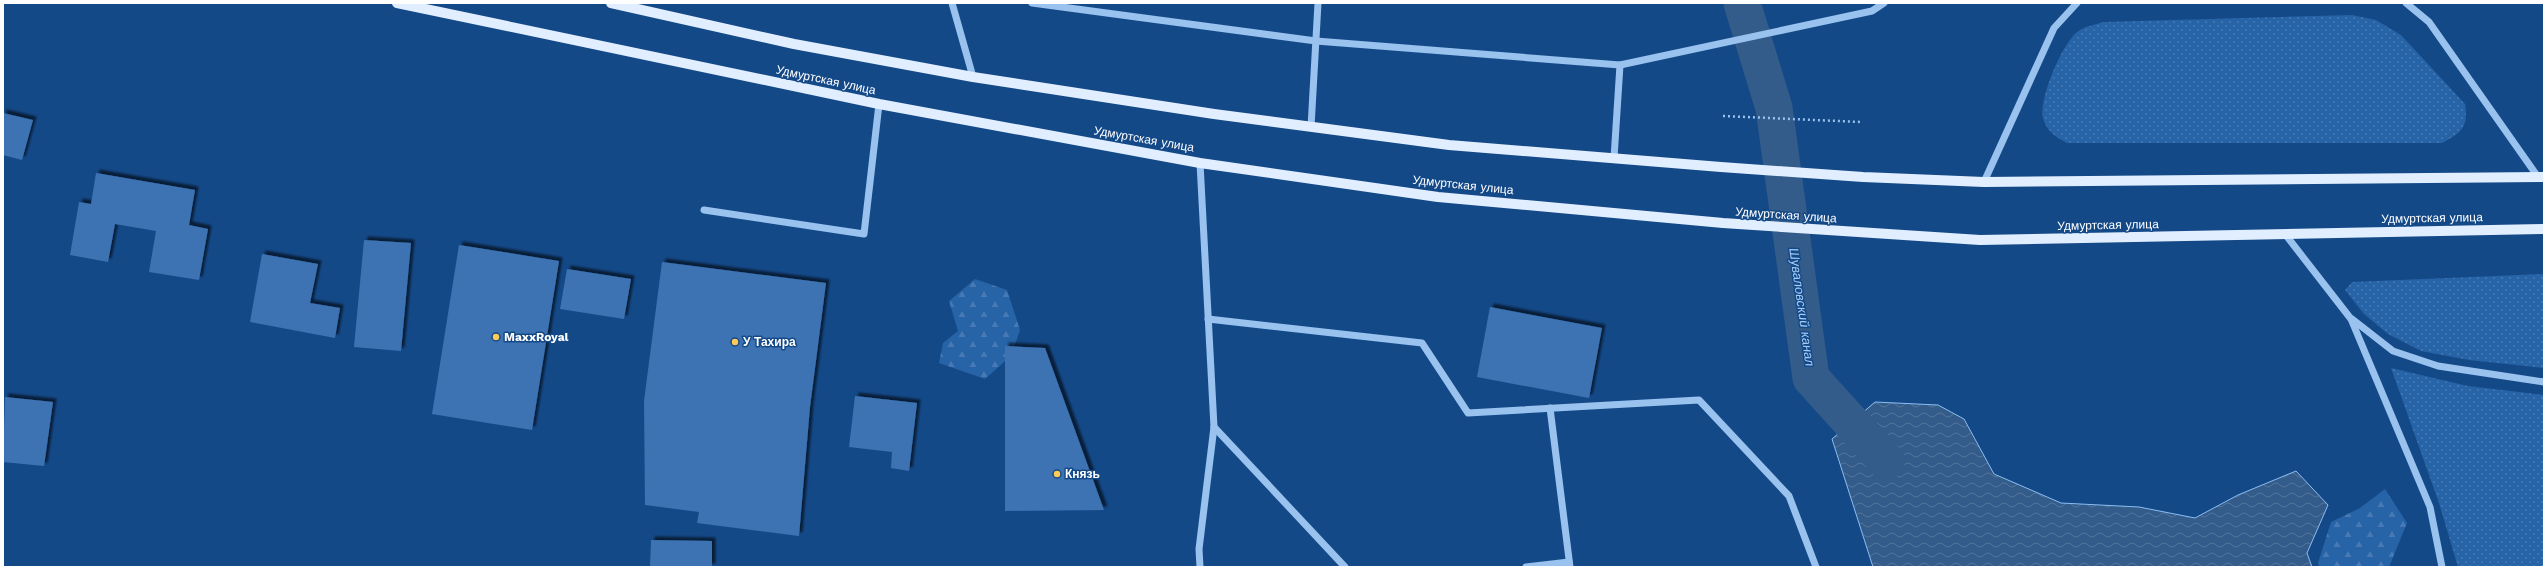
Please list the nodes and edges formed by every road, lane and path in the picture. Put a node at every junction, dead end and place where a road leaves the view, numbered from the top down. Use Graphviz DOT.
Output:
graph roads {
  1 [pos="396,3"];
  2 [pos="611,3"];
  3 [pos="952,3"];
  4 [pos="1032,3"];
  5 [pos="1318,3"];
  6 [pos="1884,3"];
  7 [pos="2077,3"];
  8 [pos="2406,3"];
  9 [pos="1316,41"];
  10 [pos="1620,65"];
  11 [pos="973,77"];
  12 [pos="879,104"];
  13 [pos="1723,116"];
  14 [pos="1861,122"];
  15 [pos="1311,127"];
  16 [pos="1614,158"];
  17 [pos="1200,163"];
  18 [pos="2541,177"];
  19 [pos="1984,182"];
  20 [pos="704,210"];
  21 [pos="2544,229"];
  22 [pos="2285,234"];
  23 [pos="1208,319"];
  24 [pos="2352,319"];
  25 [pos="2544,382"];
  26 [pos="1550,408"];
  27 [pos="1214,427"];
  28 [pos="1570,565"];
  29 [pos="1200,567"];
  30 [pos="1345,567"];
  31 [pos="1526,567"];
  32 [pos="1816,567"];
  33 [pos="2442,567"];
  1 -- 12 [label="main road, Удмуртская улица"];
  2 -- 11 [label="main road"];
  3 -- 11 [label="street"];
  4 -- 9 [label="street"];
  5 -- 9 [label="street"];
  6 -- 10 [label="street"];
  7 -- 19 [label="street"];
  8 -- 18 [label="street"];
  9 -- 10 [label="street"];
  9 -- 15 [label="street"];
  10 -- 16 [label="street"];
  11 -- 15 [label="main road"];
  12 -- 17 [label="main road, Удмуртская улица"];
  12 -- 20 [label="street"];
  13 -- 14 [label="path"];
  15 -- 16 [label="main road"];
  16 -- 19 [label="main road"];
  17 -- 22 [label="main road, Удмуртская улица"];
  17 -- 23 [label="street"];
  18 -- 19 [label="main road"];
  21 -- 22 [label="main road, Удмуртская улица"];
  22 -- 24 [label="street"];
  23 -- 26 [label="street"];
  23 -- 27 [label="street"];
  24 -- 25 [label="street"];
  24 -- 33 [label="street"];
  26 -- 28 [label="street"];
  26 -- 32 [label="street"];
  27 -- 29 [label="street"];
  27 -- 30 [label="street"];
  28 -- 31 [label="street"];
}
